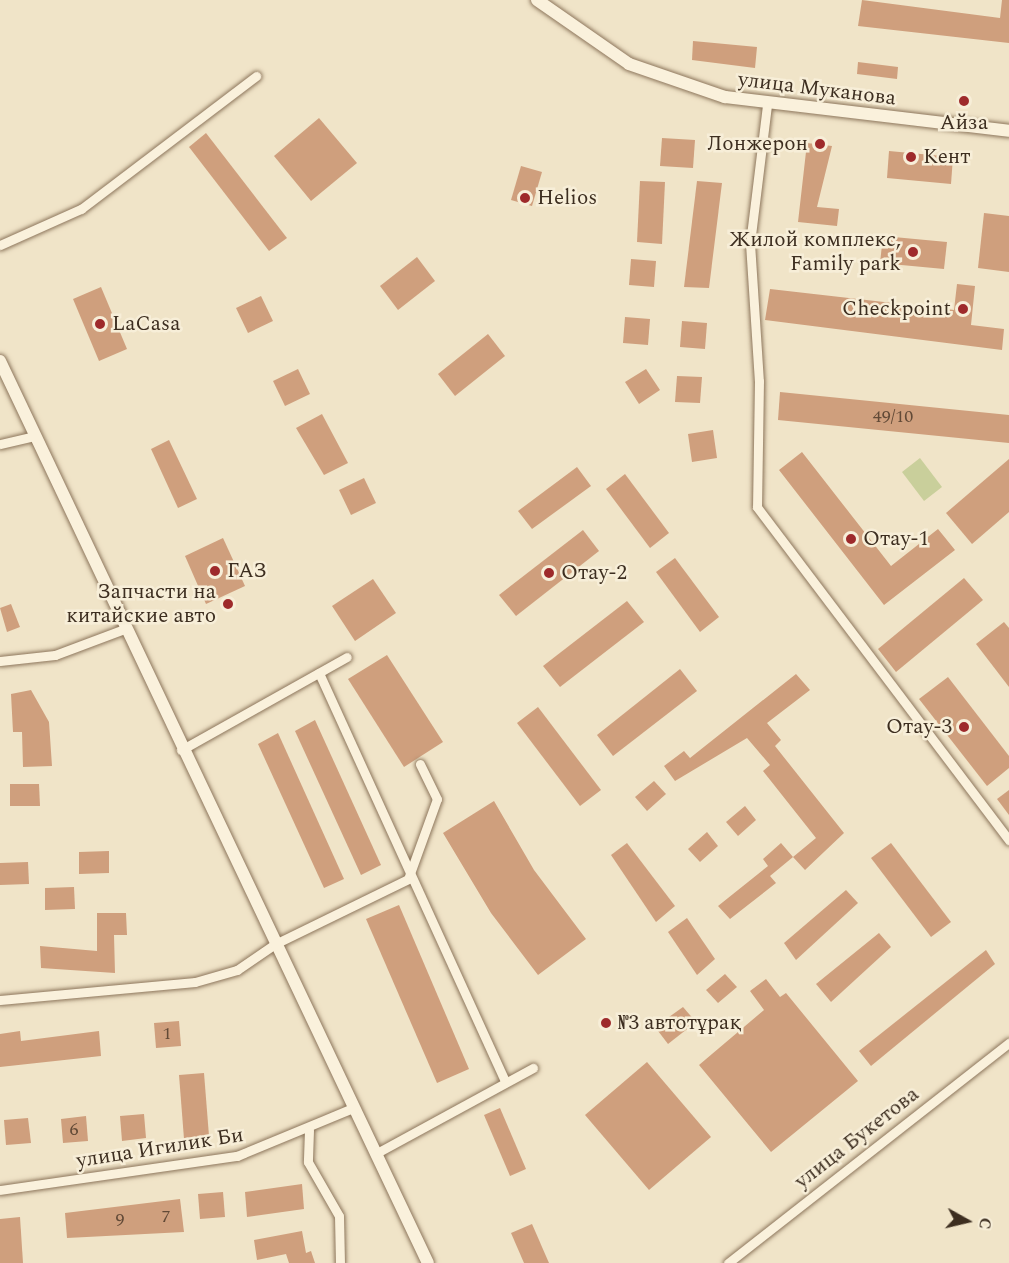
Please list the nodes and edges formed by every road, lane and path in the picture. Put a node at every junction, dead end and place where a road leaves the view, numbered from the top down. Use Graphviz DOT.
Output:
graph roads {
  1 [pos="537,0"];
  2 [pos="256,76"];
  3 [pos="767,105"];
  4 [pos="1009,131"];
  5 [pos="0,245"];
  6 [pos="0,361"];
  7 [pos="35,436"];
  8 [pos="0,444"];
  9 [pos="124,629"];
  10 [pos="347,657"];
  11 [pos="0,661"];
  12 [pos="319,673"];
  13 [pos="181,750"];
  14 [pos="420,764"];
  15 [pos="1009,840"];
  16 [pos="408,879"];
  17 [pos="275,944"];
  18 [pos="0,1000"];
  19 [pos="1009,1043"];
  20 [pos="533,1068"];
  21 [pos="504,1079"];
  22 [pos="353,1108"];
  23 [pos="309,1130"];
  24 [pos="375,1154"];
  25 [pos="0,1190"];
  26 [pos="340,1263"];
  27 [pos="428,1263"];
  28 [pos="728,1263"];
  1 -- 3 [label="main road, улица Муканова"];
  2 -- 5 [label="street"];
  3 -- 4 [label="main road, улица Муканова"];
  3 -- 15 [label="street"];
  6 -- 7 [label="main road"];
  7 -- 8 [label="street"];
  7 -- 9 [label="main road"];
  9 -- 11 [label="street"];
  9 -- 13 [label="main road"];
  10 -- 12 [label="street"];
  12 -- 13 [label="street"];
  12 -- 16 [label="street"];
  13 -- 17 [label="main road"];
  14 -- 16 [label="street"];
  16 -- 17 [label="street"];
  16 -- 21 [label="street"];
  17 -- 18 [label="street"];
  17 -- 22 [label="main road"];
  19 -- 28 [label="street, улица Букетова"];
  20 -- 21 [label="street"];
  21 -- 24 [label="street"];
  22 -- 23 [label="street, улица Игилик Би"];
  22 -- 24 [label="main road"];
  23 -- 25 [label="street, улица Игилик Би"];
  23 -- 26 [label="street"];
  24 -- 27 [label="main road"];
}
